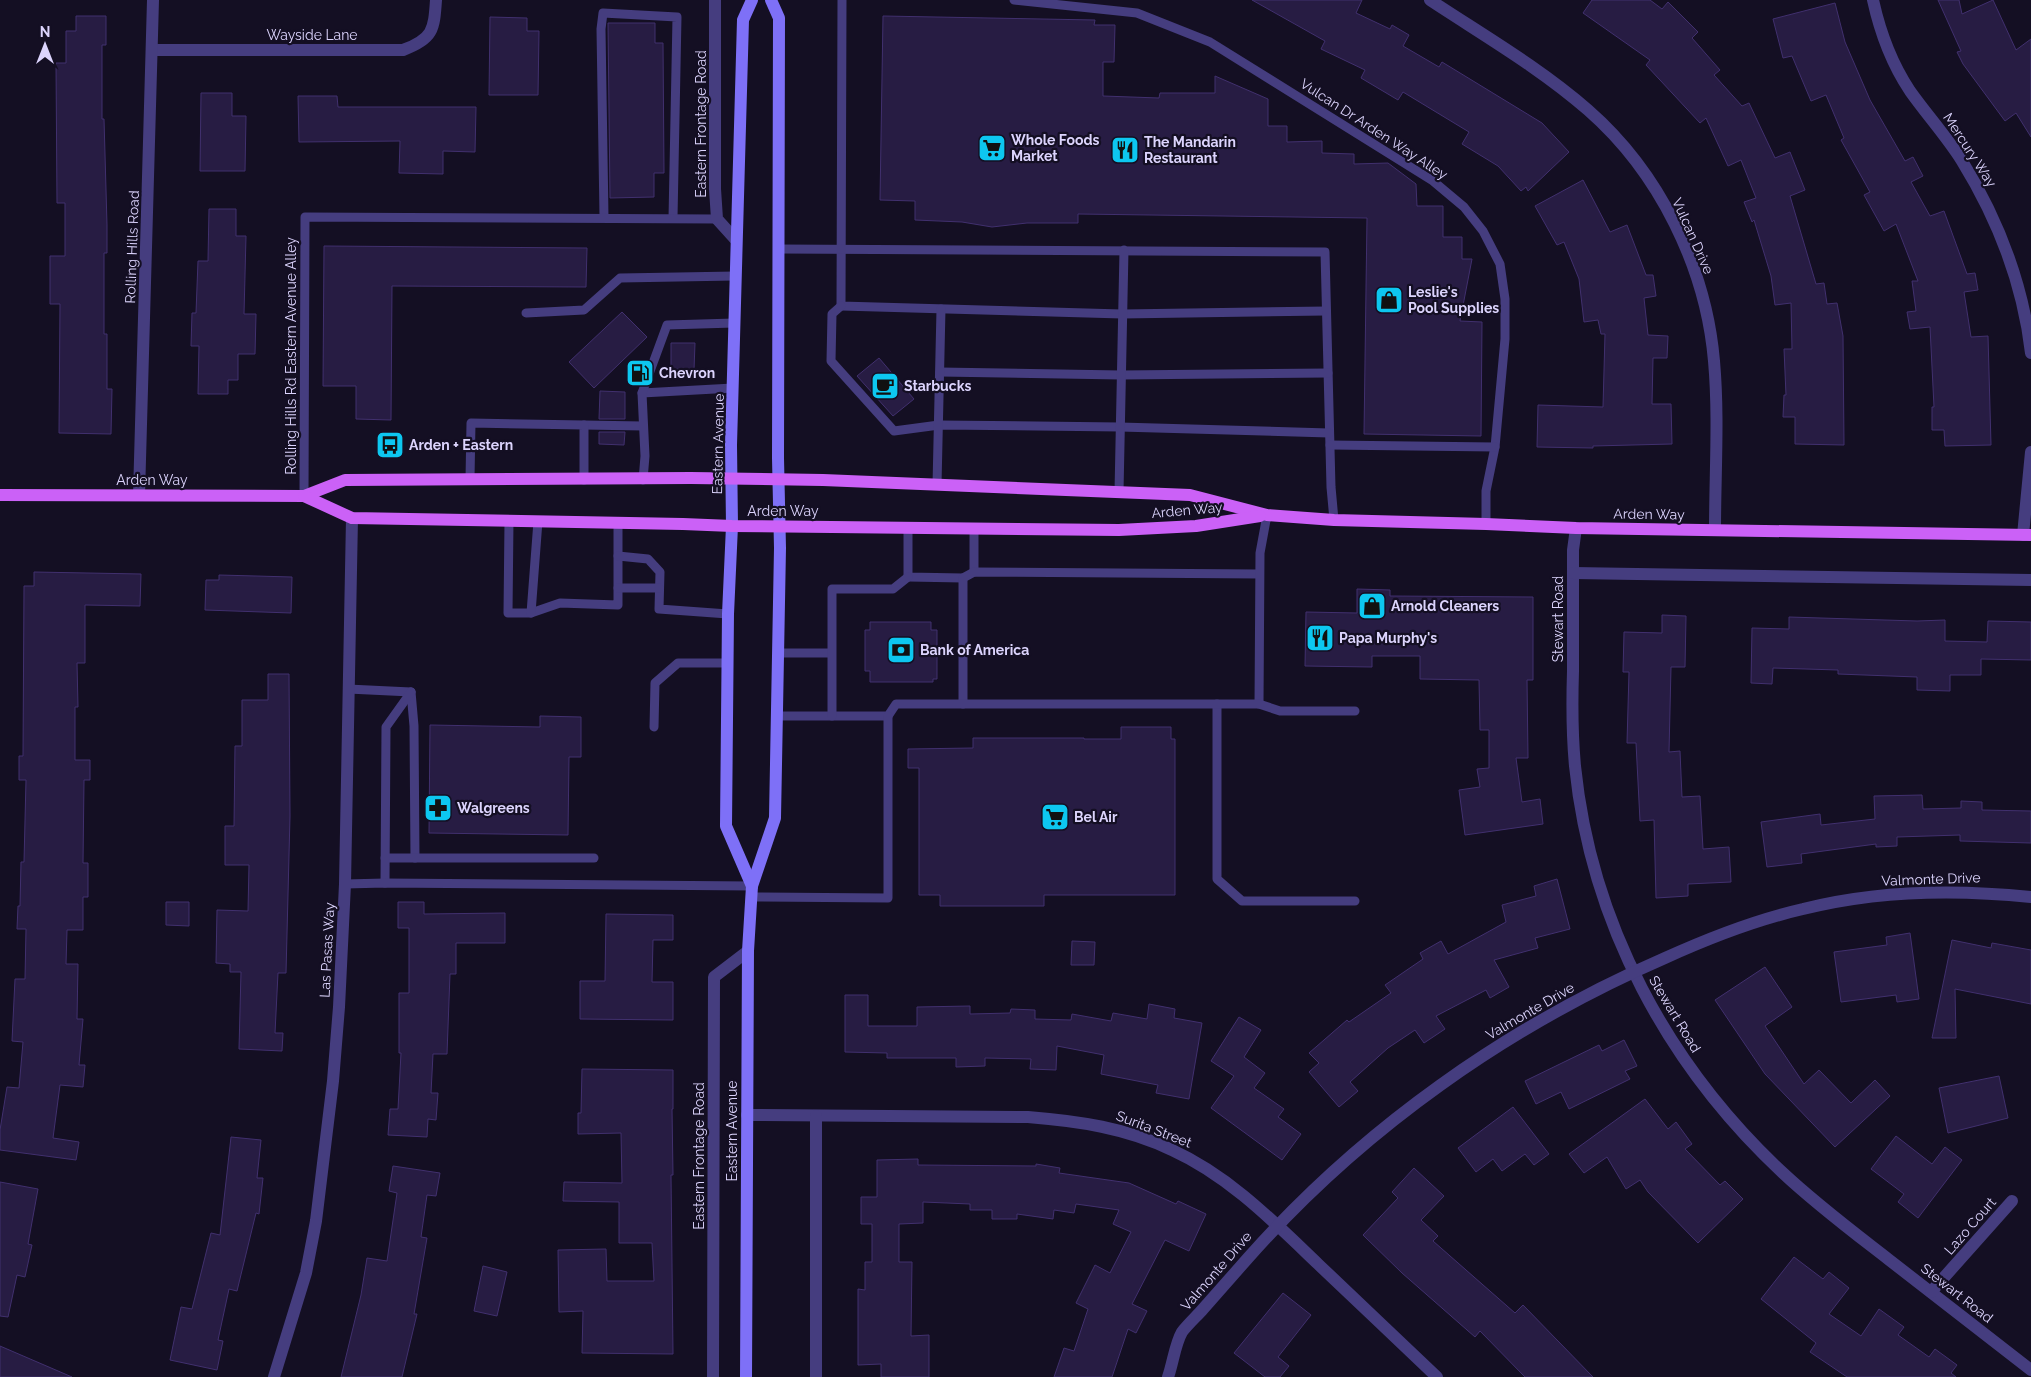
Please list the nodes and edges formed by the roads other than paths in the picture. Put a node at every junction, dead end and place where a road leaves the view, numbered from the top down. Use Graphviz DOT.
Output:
graph roads {
  1 [pos="153,0"];
  2 [pos="436,0"];
  3 [pos="715,0"];
  4 [pos="752,0"];
  5 [pos="771,0"];
  6 [pos="842,0"];
  7 [pos="1014,0"];
  8 [pos="1873,0"];
  9 [pos="1435,1"];
  10 [pos="153,50"];
  11 [pos="604,217"];
  12 [pos="673,218"];
  13 [pos="717,219"];
  14 [pos="736,240"];
  15 [pos="842,248"];
  16 [pos="779,249"];
  17 [pos="1124,250"];
  18 [pos="735,276"];
  19 [pos="841,306"];
  20 [pos="941,309"];
  21 [pos="1326,311"];
  22 [pos="526,313"];
  23 [pos="1122,314"];
  24 [pos="734,323"];
  25 [pos="2031,353"];
  26 [pos="940,372"];
  27 [pos="1328,373"];
  28 [pos="1121,375"];
  29 [pos="733,388"];
  30 [pos="642,393"];
  31 [pos="584,425"];
  32 [pos="939,425"];
  33 [pos="643,426"];
  34 [pos="1120,427"];
  35 [pos="1329,433"];
  36 [pos="1330,445"];
  37 [pos="1495,447"];
  38 [pos="2031,452"];
  39 [pos="470,479"];
  40 [pos="584,480"];
  41 [pos="643,480"];
  42 [pos="732,480"];
  43 [pos="779,481"];
  44 [pos="937,485"];
  45 [pos="1119,492"];
  46 [pos="0,495"];
  47 [pos="139,496"];
  48 [pos="304,496"];
  49 [pos="1267,515"];
  50 [pos="352,518"];
  51 [pos="1334,520"];
  52 [pos="510,521"];
  53 [pos="538,521"];
  54 [pos="618,523"];
  55 [pos="1486,524"];
  56 [pos="732,526"];
  57 [pos="780,526"];
  58 [pos="908,527"];
  59 [pos="974,528"];
  60 [pos="1576,528"];
  61 [pos="1715,530"];
  62 [pos="2027,535"];
  63 [pos="618,556"];
  64 [pos="974,572"];
  65 [pos="1573,573"];
  66 [pos="1259,574"];
  67 [pos="908,577"];
  68 [pos="963,578"];
  69 [pos="2031,580"];
  70 [pos="618,588"];
  71 [pos="659,588"];
  72 [pos="531,613"];
  73 [pos="728,614"];
  74 [pos="778,653"];
  75 [pos="831,653"];
  76 [pos="728,663"];
  77 [pos="348,690"];
  78 [pos="411,692"];
  79 [pos="963,704"];
  80 [pos="1217,704"];
  81 [pos="1259,704"];
  82 [pos="1355,712"];
  83 [pos="776,716"];
  84 [pos="832,716"];
  85 [pos="888,716"];
  86 [pos="654,727"];
  87 [pos="385,858"];
  88 [pos="415,858"];
  89 [pos="594,858"];
  90 [pos="386,883"];
  91 [pos="345,884"];
  92 [pos="752,892"];
  93 [pos="2031,897"];
  94 [pos="1355,900"];
  95 [pos="748,951"];
  96 [pos="1632,972"];
  97 [pos="747,1115"];
  98 [pos="816,1116"];
  99 [pos="2012,1201"];
  100 [pos="1277,1224"];
  101 [pos="1931,1292"];
  102 [pos="2031,1370"];
  103 [pos="274,1377"];
  104 [pos="714,1377"];
  105 [pos="746,1377"];
  106 [pos="816,1377"];
  107 [pos="1168,1377"];
  108 [pos="1437,1377"];
  1 -- 10 [label="street, Rolling Hills Road"];
  2 -- 10 [label="street, Wayside Lane"];
  3 -- 13 [label="street, Eastern Frontage Road"];
  4 -- 14 [label="main road, Eastern Avenue"];
  5 -- 16 [label="main road, Eastern Avenue"];
  6 -- 15 [label="lane"];
  7 -- 37 [label="lane, Vulcan Dr Arden Way Alley"];
  8 -- 25 [label="street, Mercury Way"];
  9 -- 61 [label="street, Vulcan Drive"];
  10 -- 47 [label="street, Rolling Hills Road"];
  11 -- 12 [label="lane"];
  11 -- 12 [label="lane"];
  11 -- 48 [label="lane, Rolling Hills Rd Eastern Avenue Alley"];
  12 -- 13 [label="lane"];
  13 -- 14 [label="street"];
  14 -- 18 [label="main road, Eastern Avenue"];
  15 -- 16 [label="lane"];
  15 -- 17 [label="lane"];
  15 -- 19 [label="lane"];
  16 -- 43 [label="main road, Eastern Avenue"];
  17 -- 21 [label="lane"];
  17 -- 23 [label="lane"];
  18 -- 22 [label="lane"];
  18 -- 24 [label="main road, Eastern Avenue"];
  19 -- 20 [label="lane"];
  19 -- 32 [label="lane"];
  20 -- 23 [label="lane"];
  20 -- 26 [label="lane"];
  21 -- 23 [label="lane"];
  21 -- 27 [label="lane"];
  23 -- 28 [label="lane"];
  24 -- 29 [label="main road, Eastern Avenue"];
  24 -- 30 [label="lane"];
  26 -- 28 [label="lane"];
  26 -- 32 [label="lane"];
  27 -- 28 [label="lane"];
  27 -- 35 [label="lane"];
  28 -- 34 [label="lane"];
  29 -- 30 [label="lane"];
  29 -- 42 [label="main road, Eastern Avenue"];
  30 -- 33 [label="lane"];
  31 -- 33 [label="lane"];
  31 -- 39 [label="lane"];
  31 -- 40 [label="lane"];
  32 -- 34 [label="lane"];
  32 -- 44 [label="lane"];
  33 -- 41 [label="lane"];
  34 -- 35 [label="lane"];
  34 -- 45 [label="lane"];
  35 -- 36 [label="lane"];
  36 -- 37 [label="lane"];
  36 -- 51 [label="lane"];
  37 -- 55 [label="lane, Vulcan Dr Arden Way Alley"];
  38 -- 62 [label="street"];
  39 -- 40 [label="main road, Arden Way"];
  39 -- 48 [label="main road, Arden Way"];
  40 -- 41 [label="main road, Arden Way"];
  41 -- 42 [label="main road, Arden Way"];
  42 -- 43 [label="main road, Arden Way"];
  42 -- 56 [label="main road, Eastern Avenue"];
  43 -- 44 [label="main road, Arden Way"];
  43 -- 57 [label="main road, Eastern Avenue"];
  44 -- 45 [label="main road, Arden Way"];
  45 -- 49 [label="main road, Arden Way"];
  46 -- 47 [label="main road, Arden Way"];
  47 -- 48 [label="main road, Arden Way"];
  48 -- 50 [label="main road, Arden Way"];
  49 -- 51 [label="main road, Arden Way"];
  49 -- 59 [label="main road, Arden Way"];
  49 -- 66 [label="lane"];
  50 -- 52 [label="main road, Arden Way"];
  50 -- 77 [label="street, Las Pasas Way"];
  51 -- 55 [label="main road, Arden Way"];
  52 -- 53 [label="main road, Arden Way"];
  52 -- 72 [label="lane"];
  53 -- 54 [label="main road, Arden Way"];
  53 -- 72 [label="lane"];
  54 -- 56 [label="main road, Arden Way"];
  54 -- 63 [label="lane"];
  55 -- 60 [label="main road, Arden Way"];
  56 -- 57 [label="main road, Arden Way"];
  56 -- 73 [label="main road, Eastern Avenue"];
  57 -- 58 [label="main road, Arden Way"];
  57 -- 74 [label="main road, Eastern Avenue"];
  58 -- 59 [label="main road, Arden Way"];
  58 -- 67 [label="lane"];
  59 -- 64 [label="lane"];
  60 -- 61 [label="main road, Arden Way"];
  60 -- 65 [label="street, Stewart Road"];
  61 -- 62 [label="main road, Arden Way"];
  63 -- 70 [label="lane"];
  63 -- 71 [label="lane"];
  64 -- 66 [label="lane"];
  64 -- 68 [label="lane"];
  65 -- 69 [label="street"];
  65 -- 96 [label="street, Stewart Road"];
  66 -- 81 [label="lane"];
  67 -- 68 [label="lane"];
  67 -- 75 [label="lane"];
  68 -- 79 [label="lane"];
  70 -- 71 [label="lane"];
  70 -- 72 [label="lane"];
  71 -- 73 [label="lane"];
  73 -- 76 [label="main road, Eastern Avenue"];
  74 -- 75 [label="lane"];
  74 -- 83 [label="main road, Eastern Avenue"];
  75 -- 84 [label="lane"];
  76 -- 86 [label="lane"];
  76 -- 92 [label="main road, Eastern Avenue"];
  77 -- 78 [label="lane"];
  77 -- 91 [label="street, Las Pasas Way"];
  78 -- 87 [label="lane"];
  78 -- 88 [label="lane"];
  79 -- 80 [label="lane"];
  79 -- 85 [label="lane"];
  80 -- 81 [label="lane"];
  80 -- 94 [label="lane"];
  81 -- 82 [label="lane"];
  83 -- 84 [label="lane"];
  83 -- 92 [label="main road, Eastern Avenue"];
  84 -- 85 [label="lane"];
  85 -- 92 [label="lane"];
  87 -- 88 [label="lane"];
  87 -- 90 [label="lane"];
  88 -- 89 [label="lane"];
  90 -- 91 [label="lane"];
  90 -- 92 [label="lane"];
  91 -- 103 [label="street, Las Pasas Way"];
  92 -- 95 [label="main road, Eastern Avenue"];
  93 -- 96 [label="street, Valmonte Drive"];
  95 -- 97 [label="main road, Eastern Avenue"];
  95 -- 104 [label="street, Eastern Frontage Road"];
  96 -- 100 [label="street, Valmonte Drive"];
  96 -- 101 [label="street, Stewart Road"];
  97 -- 98 [label="street, Surita Street"];
  97 -- 105 [label="main road, Eastern Avenue"];
  98 -- 100 [label="street, Surita Street"];
  98 -- 106 [label="street"];
  99 -- 101 [label="street, Lazo Court"];
  100 -- 107 [label="street, Valmonte Drive"];
  100 -- 108 [label="street, Surita Street"];
  101 -- 102 [label="street, Stewart Road"];
}
